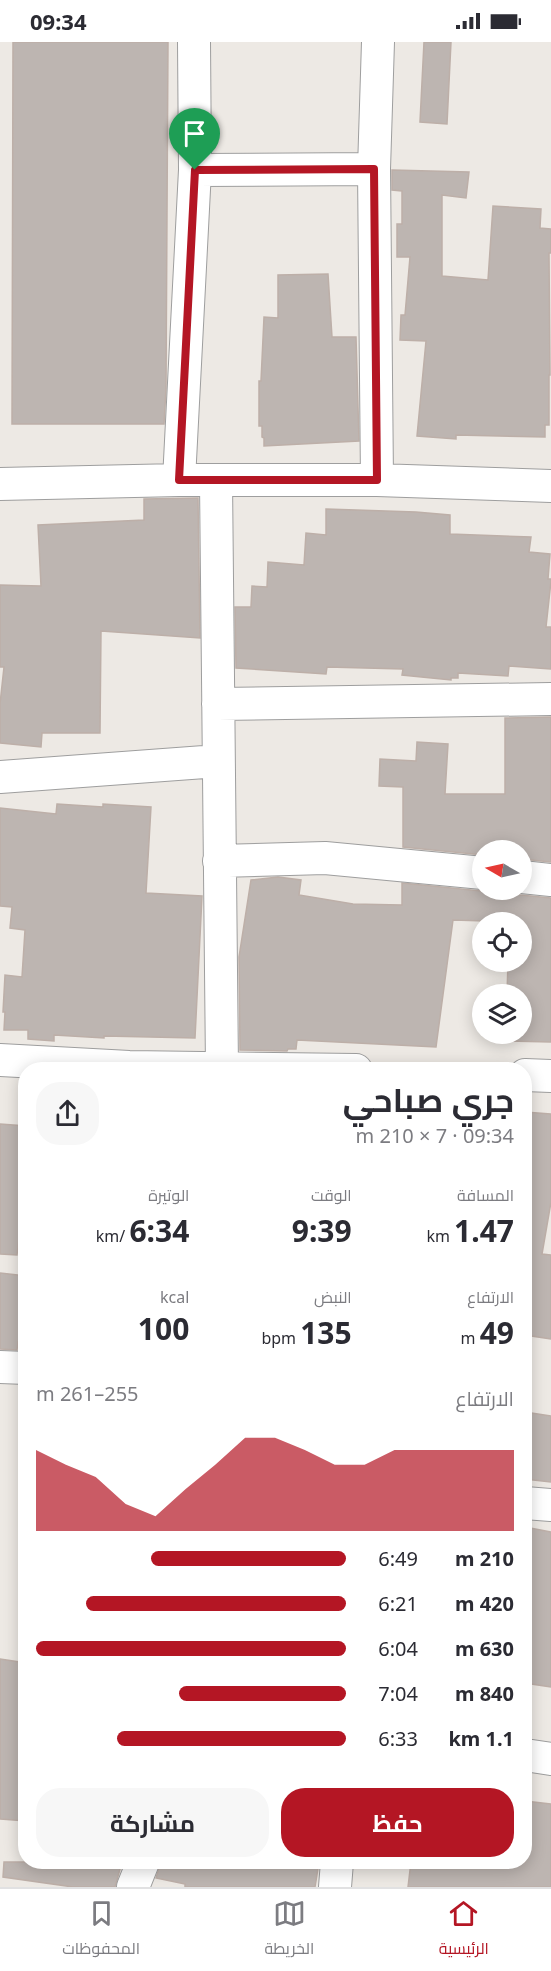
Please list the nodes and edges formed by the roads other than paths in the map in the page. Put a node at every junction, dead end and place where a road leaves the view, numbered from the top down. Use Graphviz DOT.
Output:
graph roads {
  1 [pos="194,42"];
  2 [pos="378,42"];
  3 [pos="374,169"];
  4 [pos="195,170"];
  5 [pos="179,480"];
  6 [pos="377,480"];
  7 [pos="216,481"];
  8 [pos="0,484"];
  9 [pos="551,486"];
  10 [pos="551,699"];
  11 [pos="218,704"];
  12 [pos="218,761"];
  13 [pos="0,777"];
  14 [pos="219,861"];
  15 [pos="472,872"];
  16 [pos="532,878"];
  17 [pos="551,880"];
  18 [pos="0,1060"];
  19 [pos="32,1062"];
  20 [pos="222,1062"];
  21 [pos="532,1075"];
  22 [pos="551,1076"];
  23 [pos="0,1367"];
  24 [pos="18,1368"];
  25 [pos="532,1504"];
  26 [pos="551,1505"];
  27 [pos="532,1756"];
  28 [pos="551,1759"];
  29 [pos="140,1869"];
  30 [pos="336,1869"];
  31 [pos="133,1887"];
  32 [pos="335,1887"];
  1 -- 4 [label="street"];
  2 -- 3 [label="street"];
  3 -- 4 [label="street"];
  3 -- 6 [label="street"];
  4 -- 5 [label="street"];
  5 -- 7 [label="street"];
  5 -- 8 [label="street"];
  6 -- 7 [label="street"];
  6 -- 9 [label="street"];
  7 -- 11 [label="street"];
  10 -- 11 [label="street"];
  11 -- 12 [label="street"];
  12 -- 13 [label="street"];
  12 -- 14 [label="street"];
  14 -- 15 [label="street"];
  14 -- 20 [label="street"];
  16 -- 17 [label="street"];
  18 -- 19 [label="street"];
  21 -- 22 [label="street"];
  23 -- 24 [label="street"];
  25 -- 26 [label="street"];
  27 -- 28 [label="street"];
  29 -- 31 [label="street"];
  30 -- 32 [label="street"];
}
